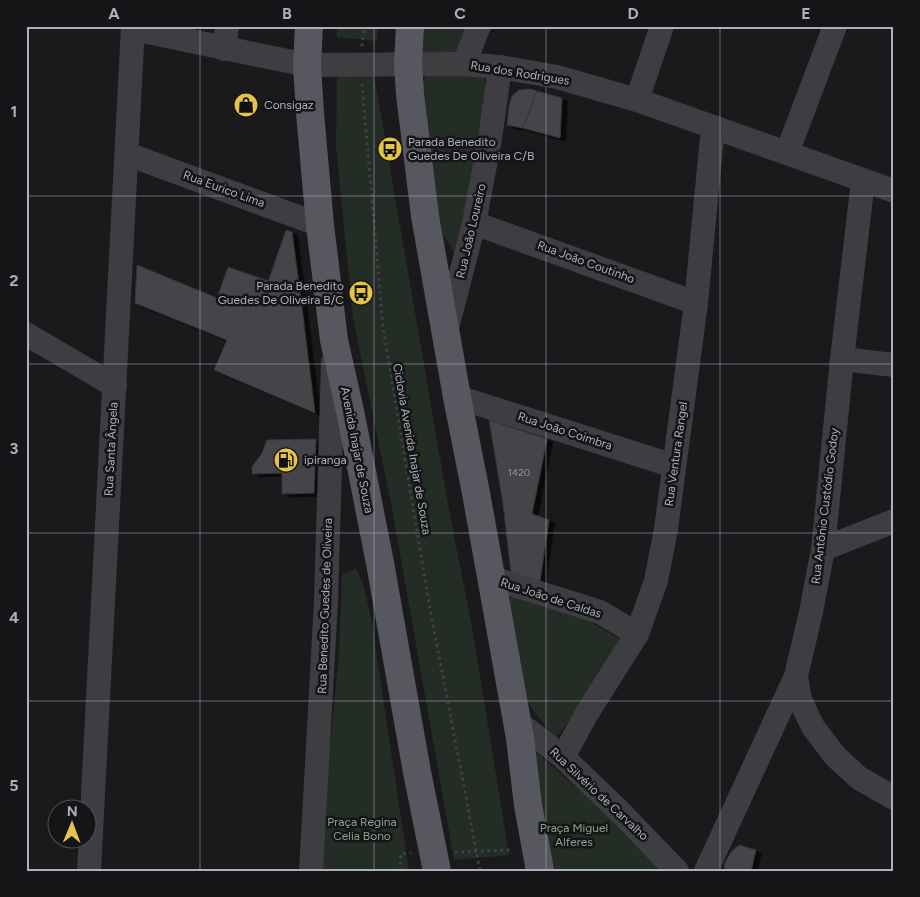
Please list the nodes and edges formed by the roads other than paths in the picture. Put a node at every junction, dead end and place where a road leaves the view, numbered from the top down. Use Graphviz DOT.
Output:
graph roads {
  1 [pos="309,26"];
  2 [pos="410,26"];
  3 [pos="479,26"];
  4 [pos="662,26"];
  5 [pos="834,26"];
  6 [pos="133,28"];
  7 [pos="226,37"];
  8 [pos="408,63"];
  9 [pos="464,64"];
  10 [pos="307,65"];
  11 [pos="500,67"];
  12 [pos="637,100"];
  13 [pos="713,127"];
  14 [pos="787,153"];
  15 [pos="127,154"];
  16 [pos="864,181"];
  17 [pos="894,191"];
  18 [pos="474,223"];
  19 [pos="320,225"];
  20 [pos="696,303"];
  21 [pos="26,334"];
  22 [pos="445,334"];
  23 [pos="334,340"];
  24 [pos="842,359"];
  25 [pos="894,365"];
  26 [pos="115,386"];
  27 [pos="456,396"];
  28 [pos="674,466"];
  29 [pos="894,521"];
  30 [pos="822,549"];
  31 [pos="492,578"];
  32 [pos="637,634"];
  33 [pos="796,676"];
  34 [pos="516,721"];
  35 [pos="563,757"];
  36 [pos="894,798"];
  37 [pos="89,871"];
  38 [pos="311,871"];
  39 [pos="437,871"];
  40 [pos="540,871"];
  41 [pos="678,871"];
  42 [pos="706,871"];
  1 -- 10 [label="main road, Avenida Inajar de Souza"];
  2 -- 8 [label="main road"];
  3 -- 9 [label="street"];
  4 -- 12 [label="street"];
  5 -- 14 [label="street"];
  6 -- 7 [label="street, Rua dos Rodrigues"];
  6 -- 15 [label="street, Rua Santa Ângela"];
  7 -- 10 [label="street, Rua dos Rodrigues"];
  8 -- 9 [label="street, Rua dos Rodrigues"];
  8 -- 10 [label="street, Rua dos Rodrigues"];
  8 -- 22 [label="main road"];
  9 -- 11 [label="street, Rua dos Rodrigues"];
  10 -- 19 [label="main road, Avenida Inajar de Souza"];
  11 -- 12 [label="street, Rua dos Rodrigues"];
  11 -- 18 [label="street, Rua João Loureiro"];
  12 -- 13 [label="street, Rua dos Rodrigues"];
  13 -- 14 [label="street, Rua dos Rodrigues"];
  13 -- 20 [label="street, Rua Ventura Rangel"];
  14 -- 16 [label="street, Rua dos Rodrigues"];
  15 -- 19 [label="street, Rua Eurico Lima"];
  15 -- 26 [label="street, Rua Santa Ângela"];
  16 -- 17 [label="street, Rua dos Rodrigues"];
  16 -- 24 [label="street, Rua Antônio Custódio Godoy"];
  18 -- 20 [label="street, Rua João Coutinho"];
  18 -- 22 [label="street, Rua João Loureiro"];
  19 -- 23 [label="main road, Avenida Inajar de Souza"];
  20 -- 28 [label="street, Rua Ventura Rangel"];
  21 -- 26 [label="street"];
  22 -- 27 [label="main road"];
  23 -- 38 [label="street, Rua Benedito Guedes de Oliveira"];
  23 -- 39 [label="main road, Avenida Inajar de Souza"];
  24 -- 25 [label="street"];
  24 -- 30 [label="street, Rua Antônio Custódio Godoy"];
  26 -- 37 [label="street, Rua Santa Ângela"];
  27 -- 28 [label="street, Rua João Coimbra"];
  27 -- 31 [label="main road"];
  28 -- 32 [label="street, Rua Ventura Rangel"];
  29 -- 30 [label="street"];
  30 -- 33 [label="street, Rua Antônio Custódio Godoy"];
  31 -- 32 [label="street, Rua João de Caldas"];
  31 -- 34 [label="main road"];
  32 -- 35 [label="street, Rua Ventura Rangel"];
  33 -- 36 [label="street"];
  33 -- 42 [label="street, Rua Antônio Custódio Godoy"];
  34 -- 35 [label="street, Rua Silvério de Carvalho"];
  34 -- 40 [label="main road"];
  35 -- 41 [label="street, Rua Silvério de Carvalho"];
}
